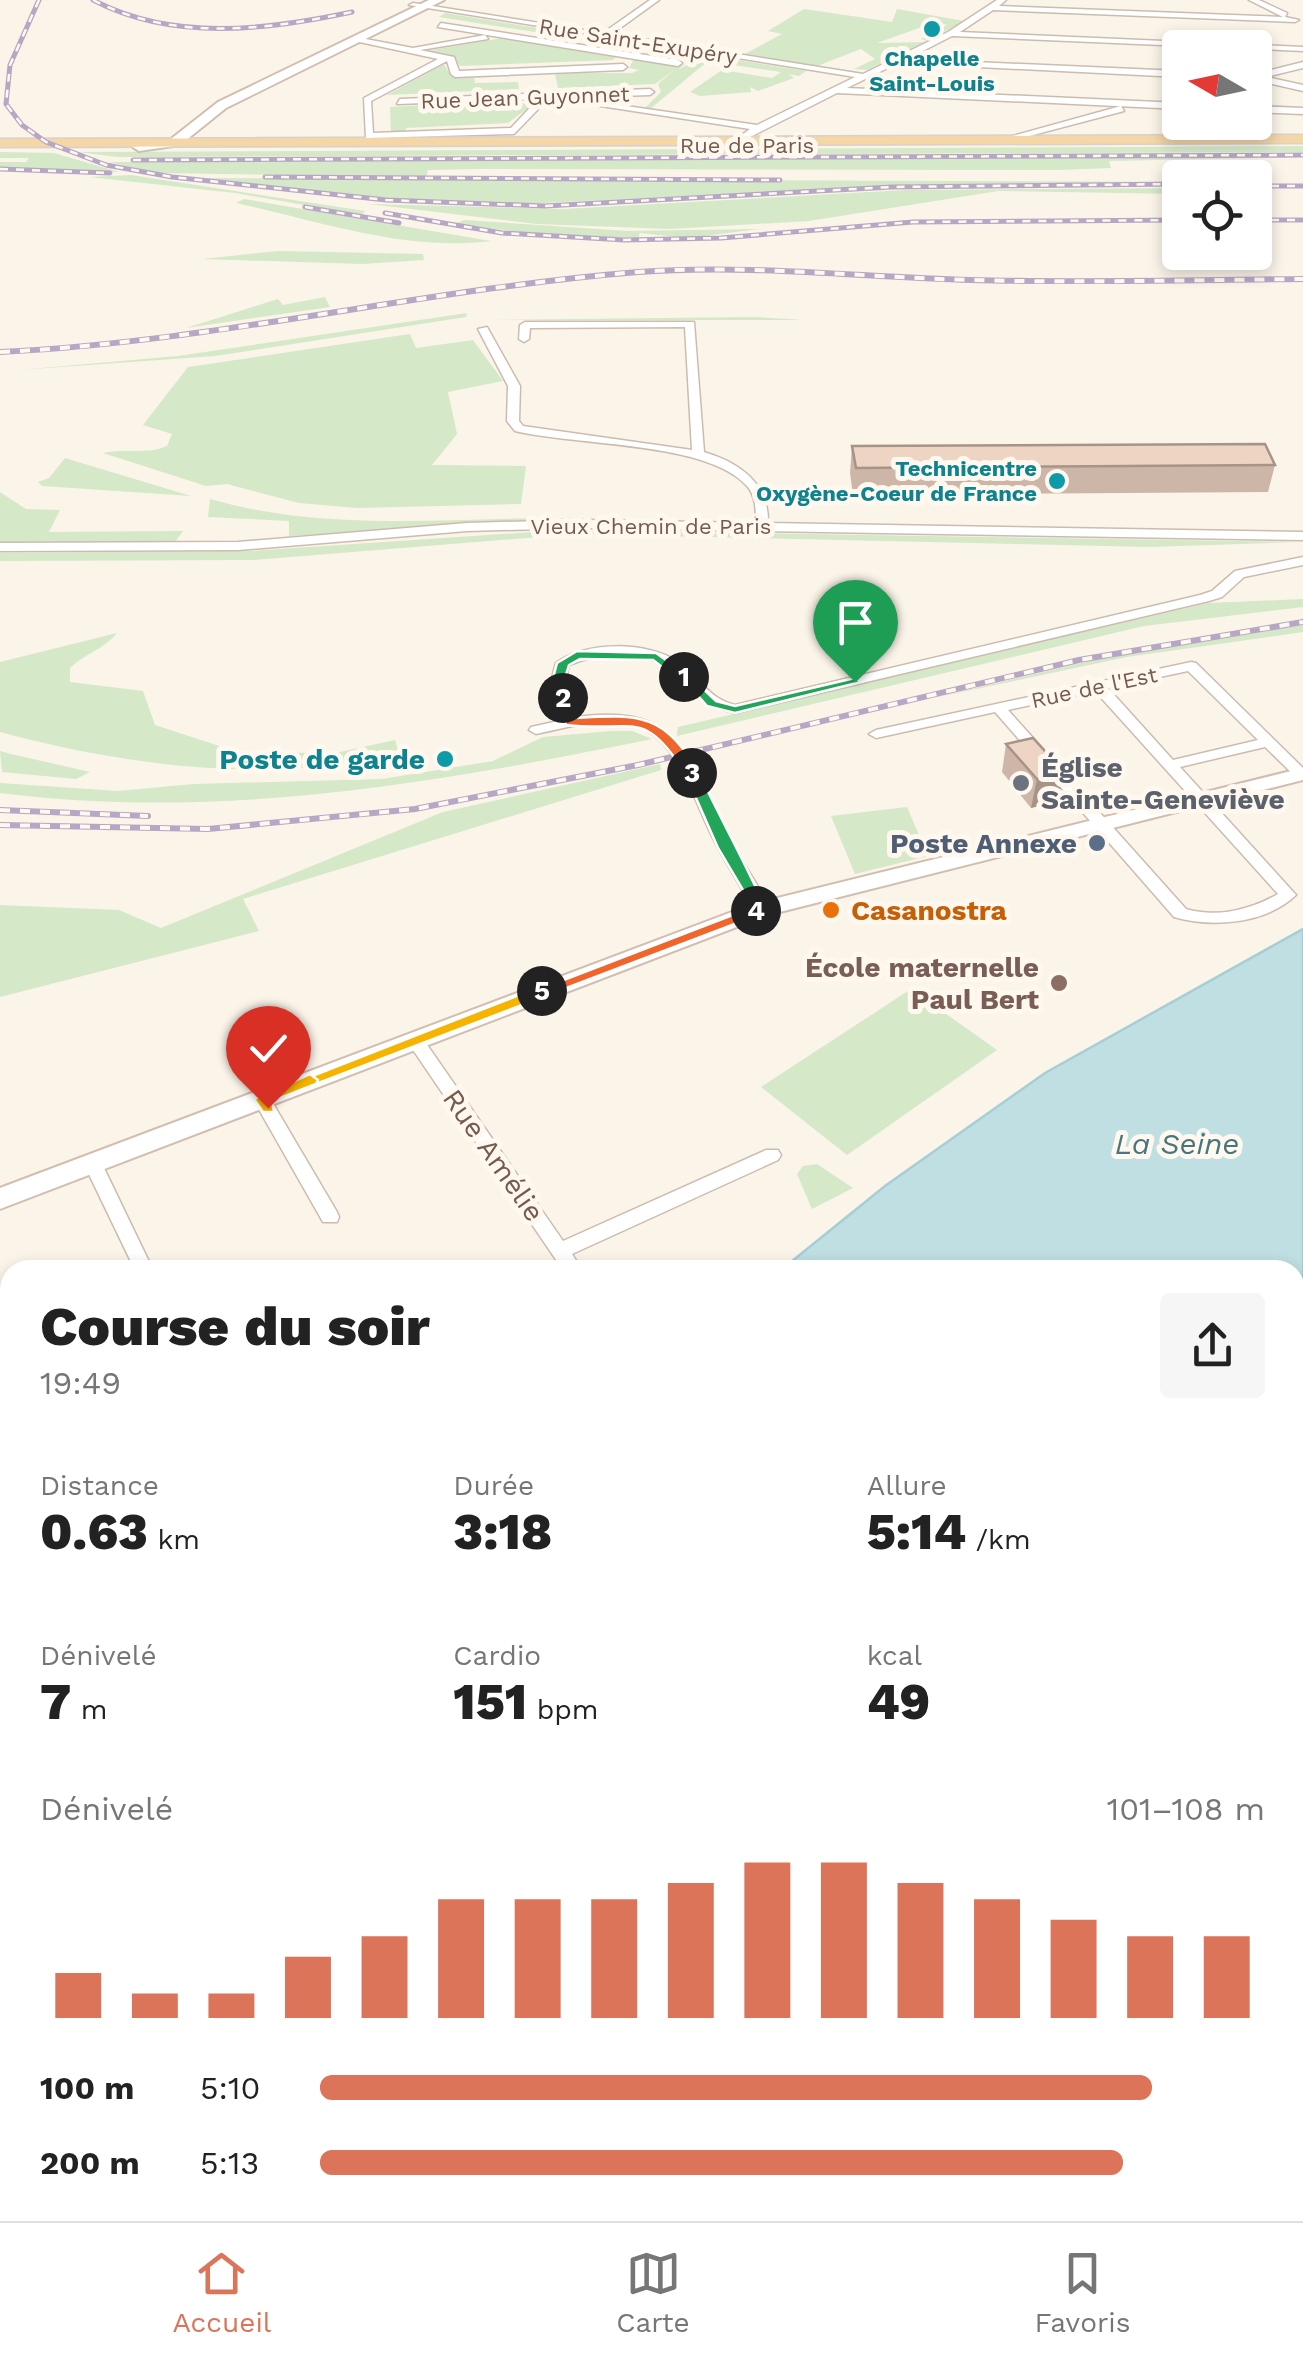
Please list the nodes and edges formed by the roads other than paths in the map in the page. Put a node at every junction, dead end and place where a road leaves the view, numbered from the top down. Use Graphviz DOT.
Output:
graph roads {
  1 [pos="438,0"];
  2 [pos="655,0"];
  3 [pos="1254,0"];
  4 [pos="420,4"];
  5 [pos="999,4"];
  6 [pos="1299,22"];
  7 [pos="440,25"];
  8 [pos="498,34"];
  9 [pos="951,34"];
  10 [pos="604,36"];
  11 [pos="358,38"];
  12 [pos="1162,43"];
  13 [pos="1272,48"];
  14 [pos="1303,49"];
  15 [pos="406,50"];
  16 [pos="446,58"];
  17 [pos="678,62"];
  18 [pos="896,62"];
  19 [pos="1303,65"];
  20 [pos="622,67"];
  21 [pos="546,70"];
  22 [pos="526,71"];
  23 [pos="1162,73"];
  24 [pos="1272,73"];
  25 [pos="862,76"];
  26 [pos="1272,81"];
  27 [pos="1303,88"];
  28 [pos="836,90"];
  29 [pos="650,92"];
  30 [pos="530,96"];
  31 [pos="552,96"];
  32 [pos="1162,99"];
  33 [pos="218,100"];
  34 [pos="400,102"];
  35 [pos="1142,104"];
  36 [pos="1162,105"];
  37 [pos="1272,110"];
  38 [pos="1303,111"];
  39 [pos="183,117"];
  40 [pos="758,128"];
  41 [pos="178,139"];
  42 [pos="1004,140"];
  43 [pos="1303,141"];
  44 [pos="742,143"];
  45 [pos="132,144"];
  46 [pos="0,146"];
  47 [pos="483,328"];
  48 [pos="524,338"];
  49 [pos="698,456"];
  50 [pos="762,527"];
  51 [pos="1303,536"];
  52 [pos="0,547"];
  53 [pos="1303,561"];
  54 [pos="1098,686"];
  55 [pos="998,708"];
  56 [pos="571,722"];
  57 [pos="536,730"];
  58 [pos="876,734"];
  59 [pos="1268,742"];
  60 [pos="1171,765"];
  61 [pos="1302,774"];
  62 [pos="1203,800"];
  63 [pos="1100,825"];
  64 [pos="761,909"];
  65 [pos="415,1040"];
  66 [pos="262,1099"];
  67 [pos="772,1155"];
  68 [pos="93,1164"];
  69 [pos="0,1200"];
  70 [pos="330,1217"];
  71 [pos="560,1251"];
  72 [pos="139,1260"];
  73 [pos="566,1260"];
  1 -- 4 [label="main road"];
  2 -- 10 [label="street"];
  3 -- 6 [label="street"];
  4 -- 10 [label="street, Rue Saint-Exupéry"];
  4 -- 11 [label="main road"];
  4 -- 33 [label="main road"];
  5 -- 6 [label="street"];
  5 -- 9 [label="street"];
  7 -- 8 [label="street"];
  8 -- 15 [label="street"];
  8 -- 17 [label="street"];
  9 -- 12 [label="street"];
  9 -- 18 [label="street"];
  10 -- 25 [label="street, Rue Saint-Exupéry"];
  11 -- 15 [label="street"];
  11 -- 41 [label="main road"];
  13 -- 14 [label="street"];
  15 -- 16 [label="street"];
  16 -- 22 [label="street"];
  16 -- 31 [label="street"];
  18 -- 23 [label="street"];
  18 -- 25 [label="street"];
  19 -- 24 [label="street"];
  20 -- 21 [label="street"];
  21 -- 22 [label="street"];
  21 -- 31 [label="street"];
  22 -- 30 [label="street"];
  25 -- 28 [label="street"];
  26 -- 27 [label="street"];
  28 -- 35 [label="street"];
  28 -- 40 [label="street"];
  29 -- 31 [label="street, Rue Jean Guyonnet"];
  30 -- 31 [label="street, Rue Jean Guyonnet"];
  30 -- 34 [label="street, Rue Jean Guyonnet"];
  31 -- 40 [label="street"];
  32 -- 35 [label="street"];
  33 -- 39 [label="main road"];
  33 -- 41 [label="main road"];
  35 -- 36 [label="street"];
  35 -- 42 [label="street"];
  37 -- 38 [label="street"];
  40 -- 44 [label="street"];
  41 -- 44 [label="main road, Rue de Paris"];
  41 -- 45 [label="main road"];
  41 -- 45 [label="main road"];
  42 -- 43 [label="main road, Rue de Paris"];
  42 -- 44 [label="main road, Rue de Paris"];
  43 -- 44 [label="main road, Rue de Paris"];
  45 -- 46 [label="main road"];
  47 -- 49 [label="street"];
  48 -- 49 [label="street"];
  49 -- 50 [label="street"];
  50 -- 51 [label="street, Vieux Chemin de Paris"];
  50 -- 52 [label="street, Vieux Chemin de Paris"];
  53 -- 56 [label="street"];
  54 -- 55 [label="street, Rue de l'Est"];
  54 -- 59 [label="street, Rue de l'Est"];
  54 -- 60 [label="street"];
  55 -- 58 [label="street, Rue de l'Est"];
  55 -- 63 [label="street"];
  56 -- 57 [label="street"];
  56 -- 64 [label="street"];
  59 -- 60 [label="street"];
  59 -- 61 [label="street"];
  60 -- 62 [label="street"];
  61 -- 62 [label="main road"];
  62 -- 63 [label="main road"];
  62 -- 63 [label="street"];
  63 -- 64 [label="main road"];
  64 -- 65 [label="main road"];
  65 -- 66 [label="main road"];
  65 -- 71 [label="street, Rue Amélie"];
  66 -- 68 [label="main road"];
  66 -- 70 [label="street"];
  67 -- 71 [label="street"];
  68 -- 69 [label="main road"];
  68 -- 72 [label="street"];
  71 -- 73 [label="street, Rue Amélie"];
}
